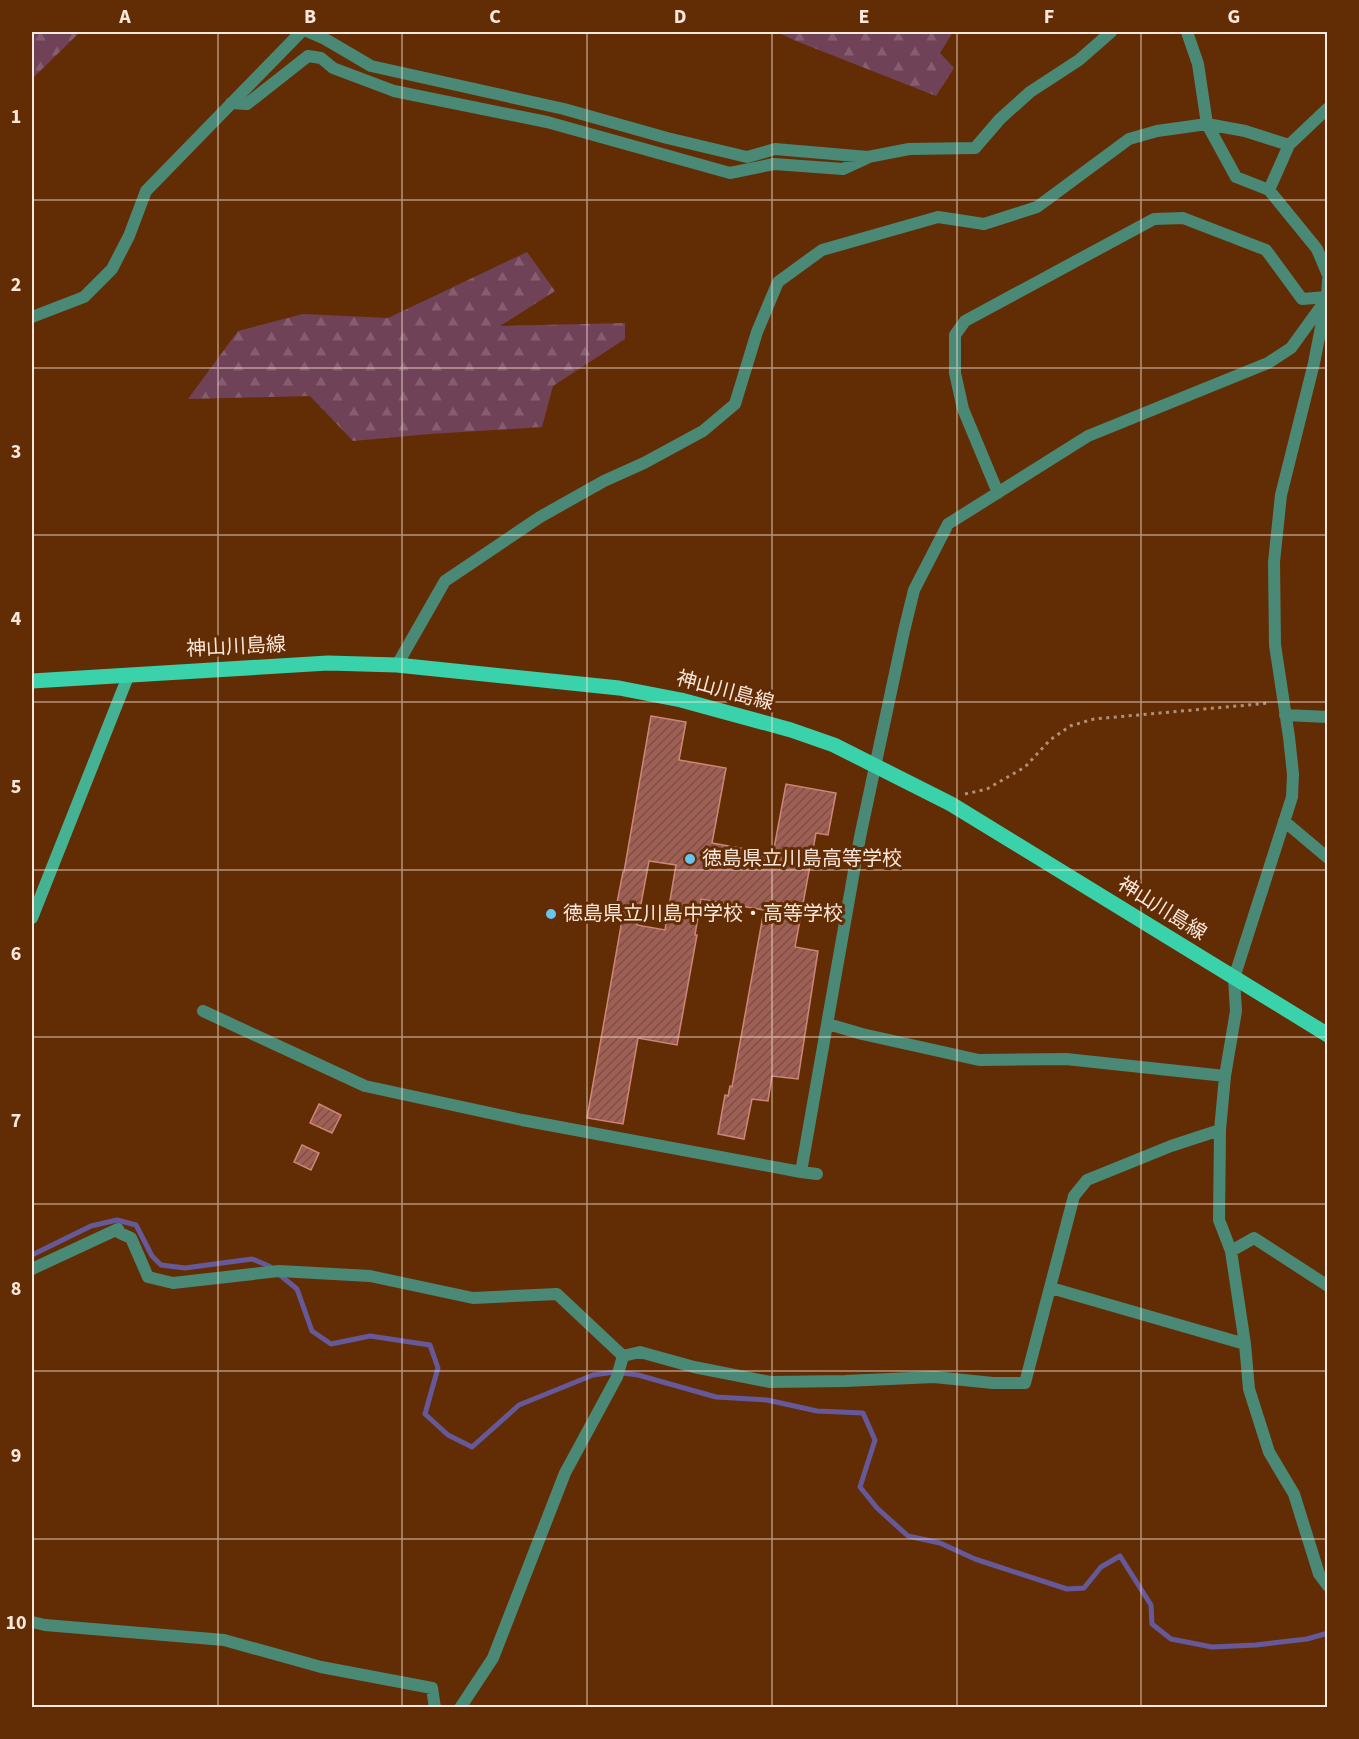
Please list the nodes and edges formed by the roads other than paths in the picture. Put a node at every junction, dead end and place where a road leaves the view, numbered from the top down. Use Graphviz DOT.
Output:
graph roads {
  1 [pos="301,32"];
  2 [pos="309,32"];
  3 [pos="1111,32"];
  4 [pos="1187,32"];
  5 [pos="231,103"];
  6 [pos="1328,108"];
  7 [pos="1207,124"];
  8 [pos="1289,145"];
  9 [pos="868,157"];
  10 [pos="1269,189"];
  11 [pos="1328,278"];
  12 [pos="1327,297"];
  13 [pos="32,317"];
  14 [pos="998,493"];
  15 [pos="397,665"];
  16 [pos="129,674"];
  17 [pos="32,681"];
  18 [pos="1284,709"];
  19 [pos="1328,717"];
  20 [pos="876,765"];
  21 [pos="1284,821"];
  22 [pos="1328,858"];
  23 [pos="32,918"];
  24 [pos="1234,978"];
  25 [pos="203,1011"];
  26 [pos="828,1024"];
  27 [pos="1328,1035"];
  28 [pos="1225,1076"];
  29 [pos="1220,1130"];
  30 [pos="801,1172"];
  31 [pos="817,1174"];
  32 [pos="1231,1251"];
  33 [pos="32,1269"];
  34 [pos="1328,1286"];
  35 [pos="1051,1288"];
  36 [pos="1245,1344"];
  37 [pos="620,1366"];
  38 [pos="1328,1586"];
  39 [pos="32,1622"];
  40 [pos="435,1707"];
  41 [pos="460,1707"];
  1 -- 5 [label="street"];
  2 -- 9 [label="street"];
  3 -- 9 [label="street"];
  4 -- 7 [label="street"];
  5 -- 9 [label="street"];
  5 -- 13 [label="street"];
  6 -- 8 [label="street"];
  7 -- 8 [label="street"];
  7 -- 10 [label="street"];
  7 -- 15 [label="street"];
  8 -- 10 [label="street"];
  10 -- 11 [label="street"];
  11 -- 12 [label="street"];
  12 -- 14 [label="street"];
  12 -- 14 [label="street"];
  12 -- 18 [label="street"];
  14 -- 20 [label="street"];
  15 -- 16 [label="main road, 神山川島線"];
  15 -- 20 [label="main road, 神山川島線"];
  16 -- 17 [label="main road, 神山川島線"];
  16 -- 23 [label="main road"];
  18 -- 19 [label="street"];
  18 -- 21 [label="street"];
  20 -- 24 [label="main road, 神山川島線"];
  20 -- 26 [label="street"];
  21 -- 22 [label="street"];
  21 -- 24 [label="street"];
  24 -- 27 [label="main road, 神山川島線"];
  24 -- 28 [label="street"];
  25 -- 30 [label="street"];
  26 -- 28 [label="street"];
  26 -- 30 [label="street"];
  28 -- 29 [label="street"];
  29 -- 32 [label="street"];
  29 -- 35 [label="street"];
  30 -- 31 [label="street"];
  32 -- 34 [label="street"];
  32 -- 36 [label="street"];
  33 -- 37 [label="street"];
  35 -- 36 [label="street"];
  35 -- 37 [label="street"];
  36 -- 38 [label="street"];
  37 -- 41 [label="street"];
  39 -- 40 [label="street"];
}
